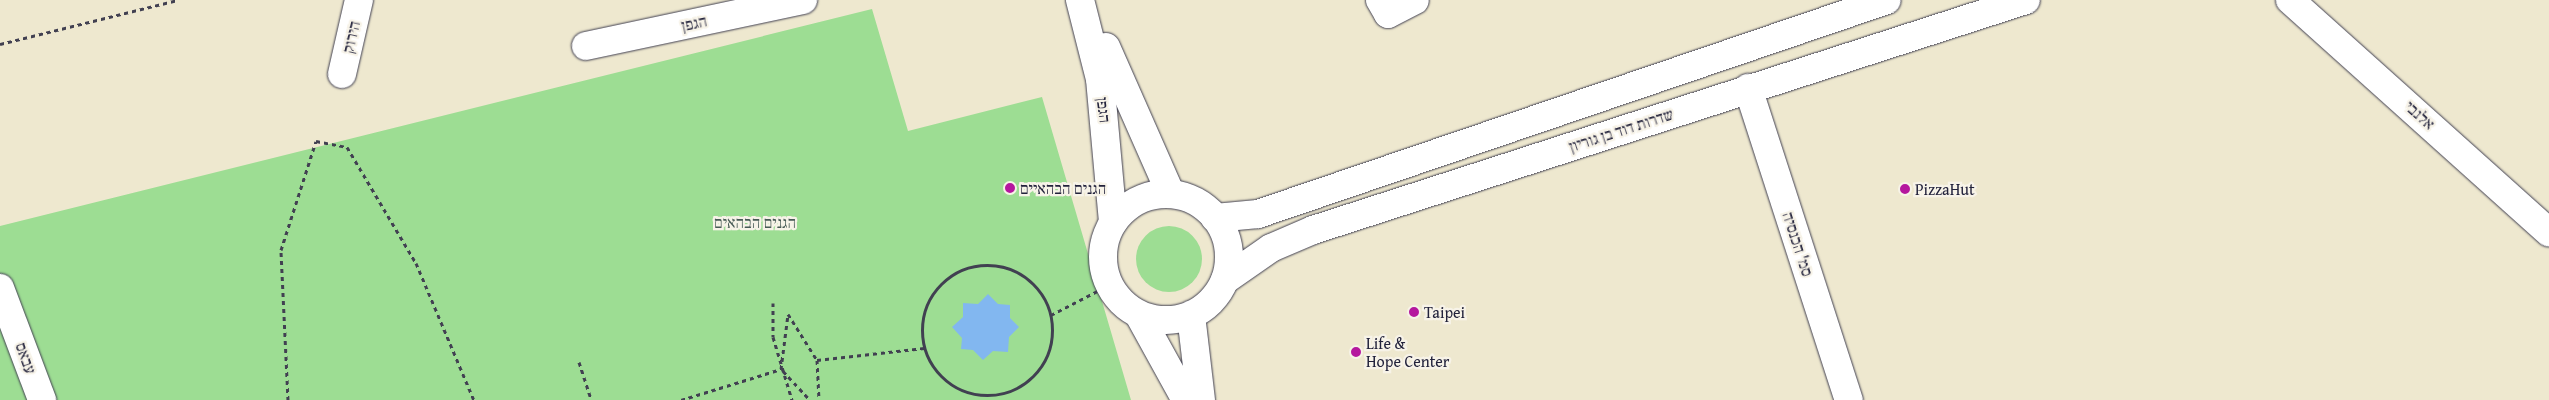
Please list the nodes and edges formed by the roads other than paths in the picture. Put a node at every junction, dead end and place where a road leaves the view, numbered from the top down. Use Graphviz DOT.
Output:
graph roads {
  1 [pos="359,0"];
  2 [pos="803,0"];
  3 [pos="1080,0"];
  4 [pos="1087,0"];
  5 [pos="1380,0"];
  6 [pos="1415,0"];
  7 [pos="1887,0"];
  8 [pos="2026,0"];
  9 [pos="2290,0"];
  10 [pos="2308,0"];
  11 [pos="2320,25"];
  12 [pos="586,46"];
  13 [pos="342,74"];
  14 [pos="1748,88"];
  15 [pos="1170,192"];
  16 [pos="1215,218"];
  17 [pos="1113,222"];
  18 [pos="2549,232"];
  19 [pos="1225,280"];
  20 [pos="0,288"];
  21 [pos="1139,315"];
  22 [pos="1192,316"];
  23 [pos="42,400"];
  24 [pos="1186,400"];
  25 [pos="1201,400"];
  26 [pos="1849,400"];
  1 -- 13 [label="street, הירוק"];
  2 -- 12 [label="street, הגפן"];
  3 -- 17 [label="street, הגפן"];
  4 -- 15 [label="street, הגפן"];
  5 -- 6 [label="street"];
  7 -- 16 [label="street"];
  8 -- 14 [label="street, שדרות דוד בן גוריון"];
  9 -- 11 [label="street, אלנבי"];
  10 -- 11 [label="street"];
  11 -- 18 [label="street, אלנבי"];
  14 -- 19 [label="street, שדרות דוד בן גוריון"];
  14 -- 26 [label="street, סמ' הכנסיה"];
  15 -- 16 [label="street"];
  15 -- 17 [label="street"];
  16 -- 19 [label="street"];
  17 -- 21 [label="street"];
  19 -- 22 [label="street"];
  20 -- 23 [label="street, עבאס"];
  21 -- 22 [label="street"];
  21 -- 24 [label="street"];
  22 -- 25 [label="street"];
}
